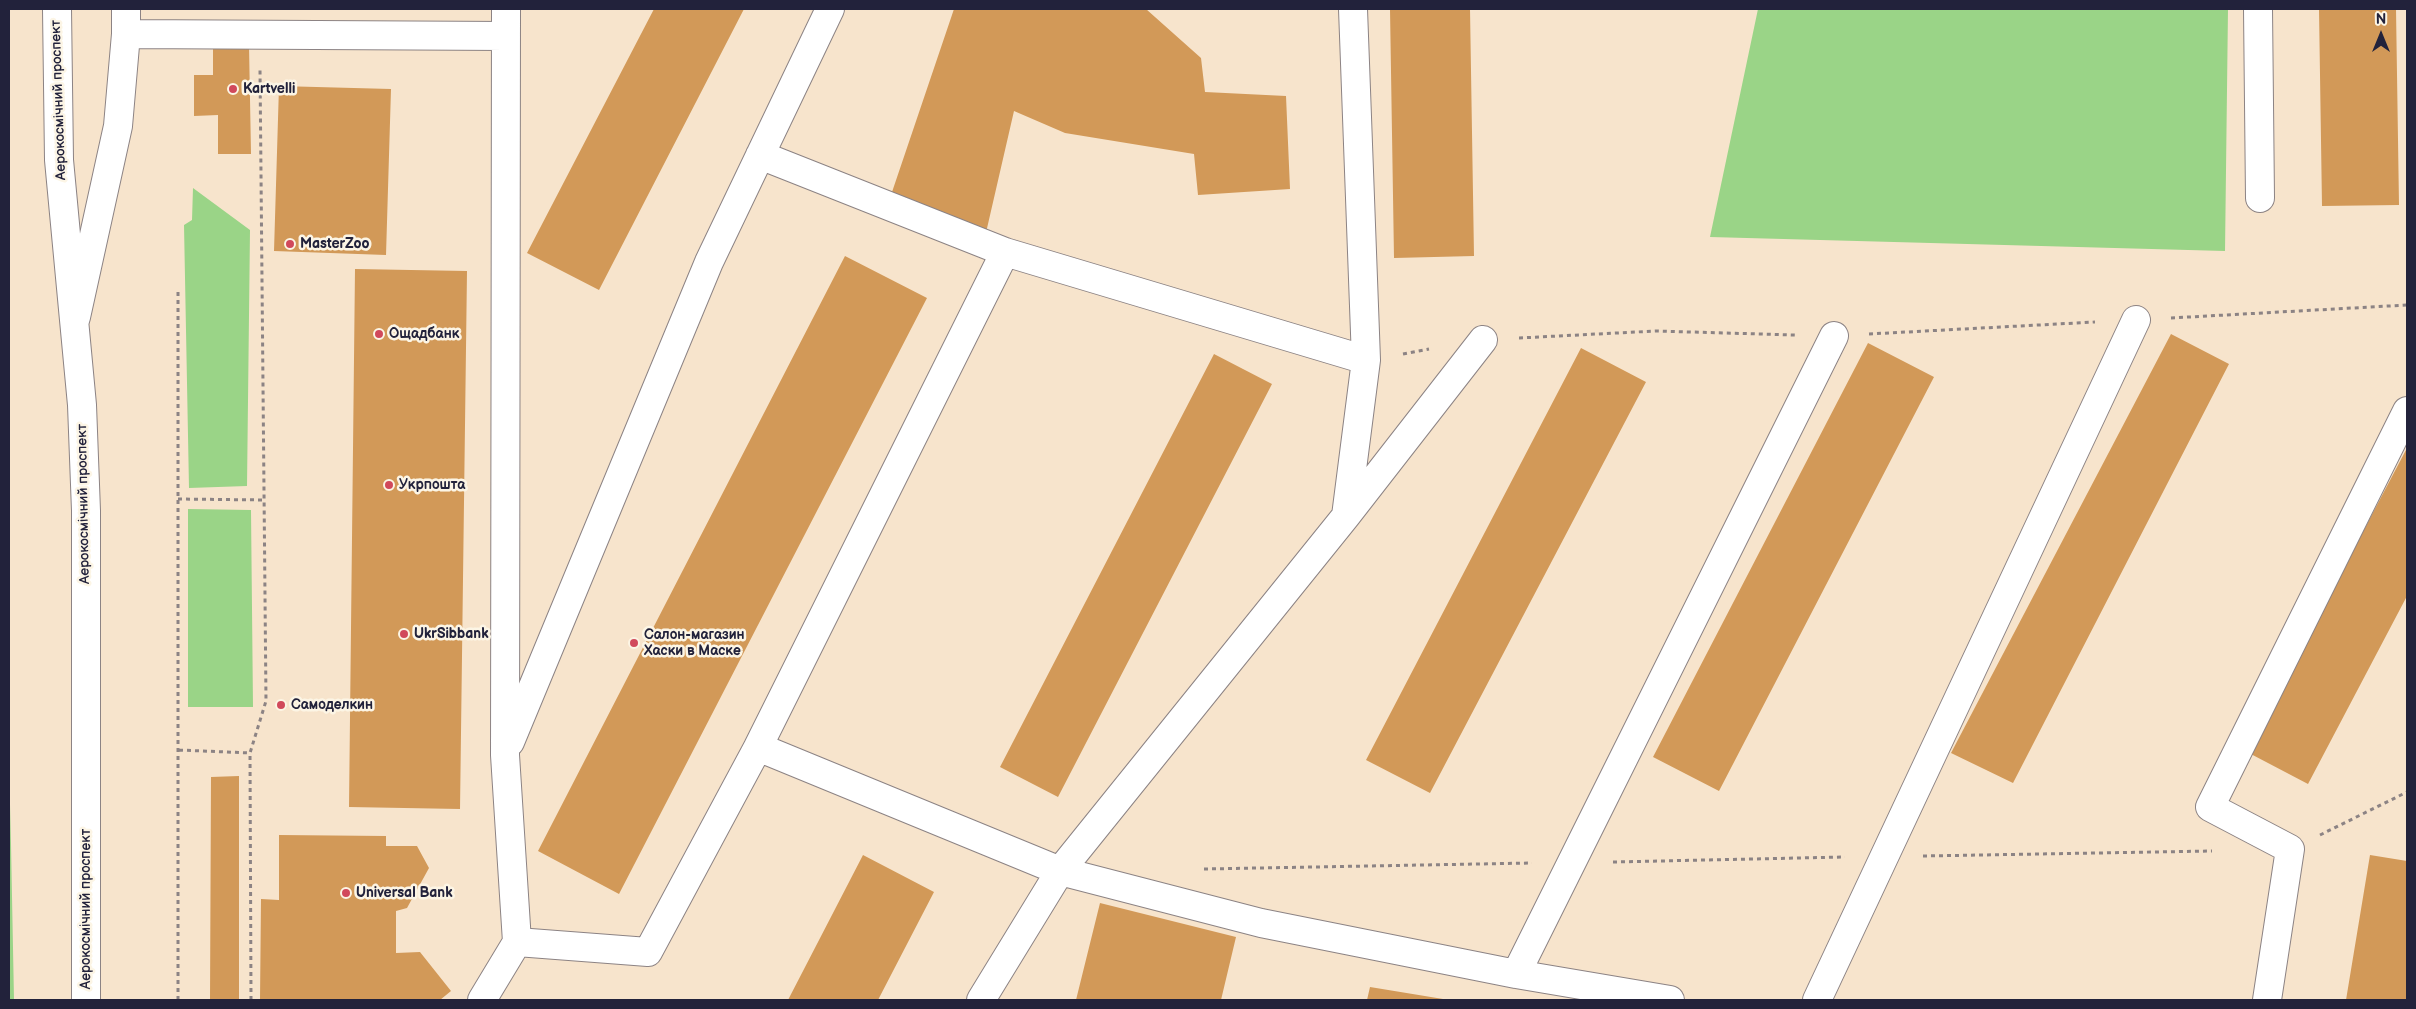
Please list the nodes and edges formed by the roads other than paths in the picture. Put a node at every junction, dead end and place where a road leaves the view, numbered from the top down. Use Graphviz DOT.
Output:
graph roads {
  1 [pos="57,9"];
  2 [pos="506,9"];
  3 [pos="830,9"];
  4 [pos="1353,9"];
  5 [pos="2258,9"];
  6 [pos="126,21"];
  7 [pos="506,36"];
  8 [pos="760,155"];
  9 [pos="2260,198"];
  10 [pos="1005,252"];
  11 [pos="2136,320"];
  12 [pos="75,322"];
  13 [pos="1834,336"];
  14 [pos="1483,340"];
  15 [pos="1366,360"];
  16 [pos="2407,411"];
  17 [pos="1346,516"];
  18 [pos="758,746"];
  19 [pos="505,755"];
  20 [pos="1060,871"];
  21 [pos="517,942"];
  22 [pos="1516,974"];
  23 [pos="86,1000"];
  24 [pos="482,1000"];
  25 [pos="981,1000"];
  26 [pos="1670,1000"];
  27 [pos="1817,1000"];
  28 [pos="2267,1000"];
  1 -- 12 [label="main road, Аерокосмічний проспект"];
  2 -- 7 [label="main road"];
  3 -- 8 [label="main road"];
  4 -- 15 [label="main road"];
  5 -- 9 [label="main road"];
  6 -- 7 [label="main road"];
  6 -- 12 [label="main road"];
  7 -- 19 [label="main road"];
  8 -- 10 [label="main road"];
  8 -- 19 [label="main road"];
  10 -- 15 [label="main road"];
  10 -- 18 [label="main road"];
  11 -- 27 [label="main road"];
  12 -- 23 [label="main road, Аерокосмічний проспект"];
  13 -- 22 [label="main road"];
  14 -- 17 [label="main road"];
  15 -- 17 [label="main road"];
  16 -- 28 [label="main road"];
  17 -- 20 [label="main road"];
  18 -- 20 [label="main road"];
  18 -- 21 [label="main road"];
  19 -- 21 [label="main road"];
  20 -- 22 [label="main road"];
  20 -- 25 [label="main road"];
  21 -- 24 [label="main road"];
  22 -- 26 [label="main road"];
}
